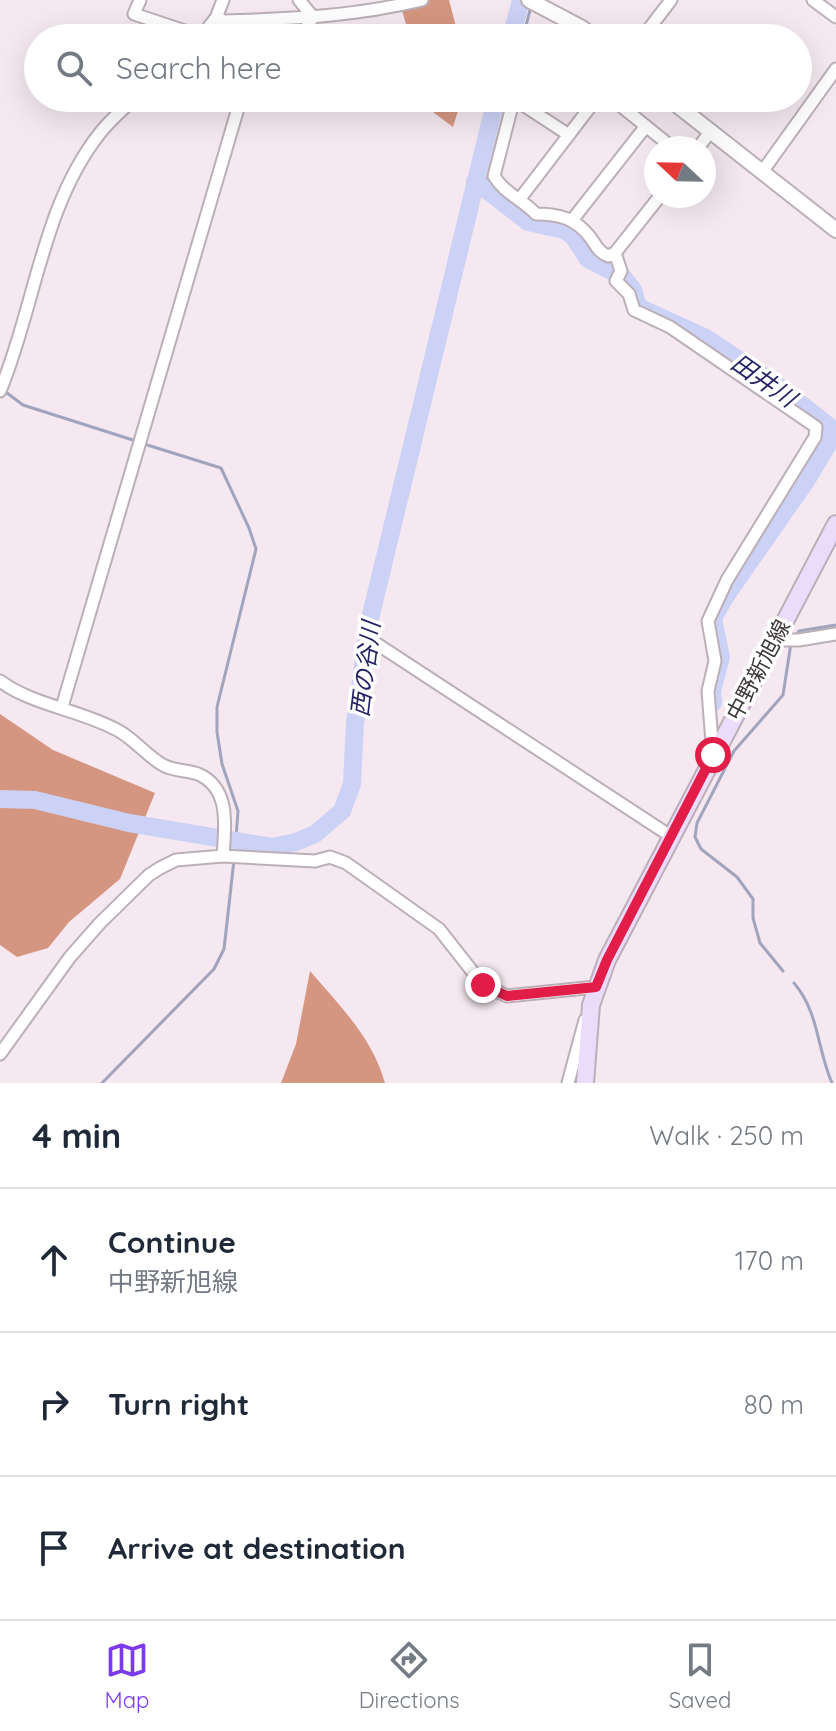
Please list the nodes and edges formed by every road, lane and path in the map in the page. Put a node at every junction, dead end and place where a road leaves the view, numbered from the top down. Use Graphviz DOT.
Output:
graph roads {
  1 [pos="140,0"];
  2 [pos="223,0"];
  3 [pos="299,0"];
  4 [pos="422,0"];
  5 [pos="671,0"];
  6 [pos="813,0"];
  7 [pos="538,2"];
  8 [pos="378,4"];
  9 [pos="313,17"];
  10 [pos="836,17"];
  11 [pos="216,18"];
  12 [pos="281,20"];
  13 [pos="162,24"];
  14 [pos="212,24"];
  15 [pos="277,24"];
  16 [pos="309,24"];
  17 [pos="575,24"];
  18 [pos="653,24"];
  19 [pos="836,69"];
  20 [pos="812,102"];
  21 [pos="121,112"];
  22 [pos="237,112"];
  23 [pos="510,112"];
  24 [pos="535,112"];
  25 [pos="586,112"];
  26 [pos="628,112"];
  27 [pos="685,112"];
  28 [pos="805,112"];
  29 [pos="646,126"];
  30 [pos="710,132"];
  31 [pos="569,135"];
  32 [pos="658,136"];
  33 [pos="707,136"];
  34 [pos="762,172"];
  35 [pos="519,200"];
  36 [pos="651,208"];
  37 [pos="573,219"];
  38 [pos="836,230"];
  39 [pos="615,253"];
  40 [pos="0,391"];
  41 [pos="836,524"];
  42 [pos="836,634"];
  43 [pos="774,640"];
  44 [pos="374,642"];
  45 [pos="0,681"];
  46 [pos="62,707"];
  47 [pos="713,755"];
  48 [pos="672,837"];
  49 [pos="223,856"];
  50 [pos="596,987"];
  51 [pos="591,1005"];
  52 [pos="4,1037"];
  53 [pos="0,1054"];
  54 [pos="568,1083"];
  55 [pos="585,1083"];
  1 -- 13 [label="street"];
  2 -- 11 [label="street"];
  3 -- 9 [label="street"];
  4 -- 8 [label="street"];
  5 -- 18 [label="street"];
  6 -- 10 [label="street"];
  7 -- 17 [label="street"];
  8 -- 9 [label="street"];
  9 -- 12 [label="street"];
  9 -- 16 [label="street"];
  11 -- 12 [label="street"];
  11 -- 14 [label="street"];
  12 -- 15 [label="street"];
  19 -- 20 [label="street"];
  21 -- 40 [label="street"];
  22 -- 46 [label="street"];
  23 -- 35 [label="street"];
  24 -- 31 [label="street"];
  25 -- 31 [label="street"];
  26 -- 29 [label="street"];
  27 -- 30 [label="street"];
  28 -- 34 [label="street"];
  29 -- 32 [label="street"];
  29 -- 37 [label="street"];
  30 -- 33 [label="street"];
  30 -- 34 [label="street"];
  31 -- 35 [label="street"];
  34 -- 38 [label="street"];
  35 -- 37 [label="street"];
  36 -- 39 [label="street"];
  37 -- 39 [label="street"];
  39 -- 47 [label="street"];
  41 -- 43 [label="main road, 中野新旭線"];
  42 -- 43 [label="street"];
  43 -- 47 [label="main road, 中野新旭線"];
  44 -- 48 [label="street"];
  45 -- 46 [label="street"];
  46 -- 49 [label="street"];
  47 -- 48 [label="main road, 中野新旭線"];
  48 -- 50 [label="main road, 中野新旭線"];
  49 -- 50 [label="street"];
  49 -- 52 [label="street"];
  50 -- 51 [label="main road, 中野新旭線"];
  51 -- 54 [label="street"];
  51 -- 55 [label="main road, 中野新旭線"];
  52 -- 53 [label="street"];
}
